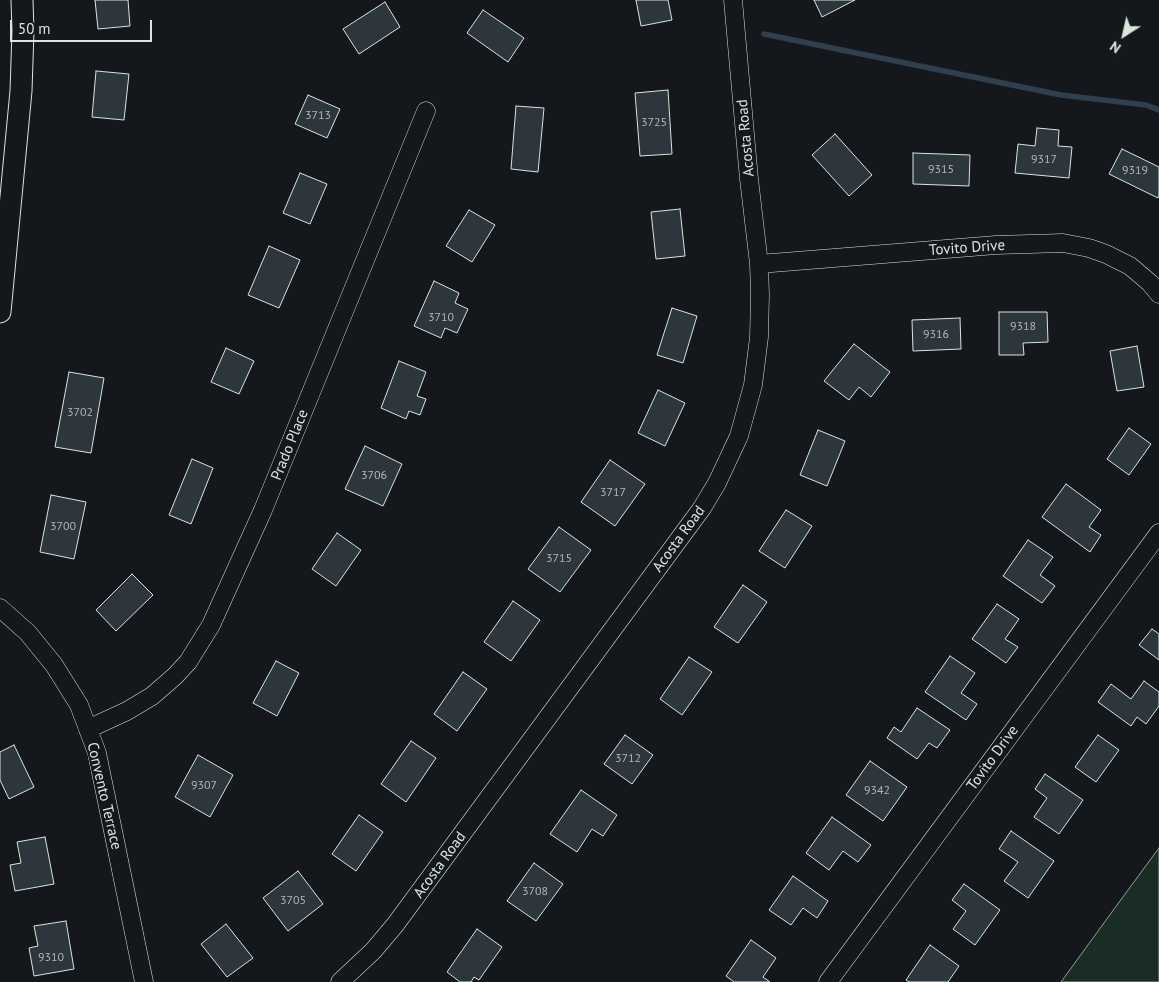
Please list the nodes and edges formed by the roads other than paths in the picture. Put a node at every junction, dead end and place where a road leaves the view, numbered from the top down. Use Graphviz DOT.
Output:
graph roads {
  1 [pos="22,0"];
  2 [pos="733,0"];
  3 [pos="426,111"];
  4 [pos="759,264"];
  5 [pos="1159,294"];
  6 [pos="0,306"];
  7 [pos="1159,534"];
  8 [pos="0,608"];
  9 [pos="88,728"];
  10 [pos="144,982"];
  11 [pos="340,982"];
  12 [pos="828,982"];
  1 -- 6 [label="street"];
  2 -- 4 [label="street, Acosta Road"];
  3 -- 9 [label="street, Prado Place"];
  4 -- 5 [label="street, Tovito Drive"];
  4 -- 11 [label="street, Acosta Road"];
  7 -- 12 [label="street, Tovito Drive"];
  8 -- 9 [label="street, Convento Terrace"];
  9 -- 10 [label="street, Convento Terrace"];
}
